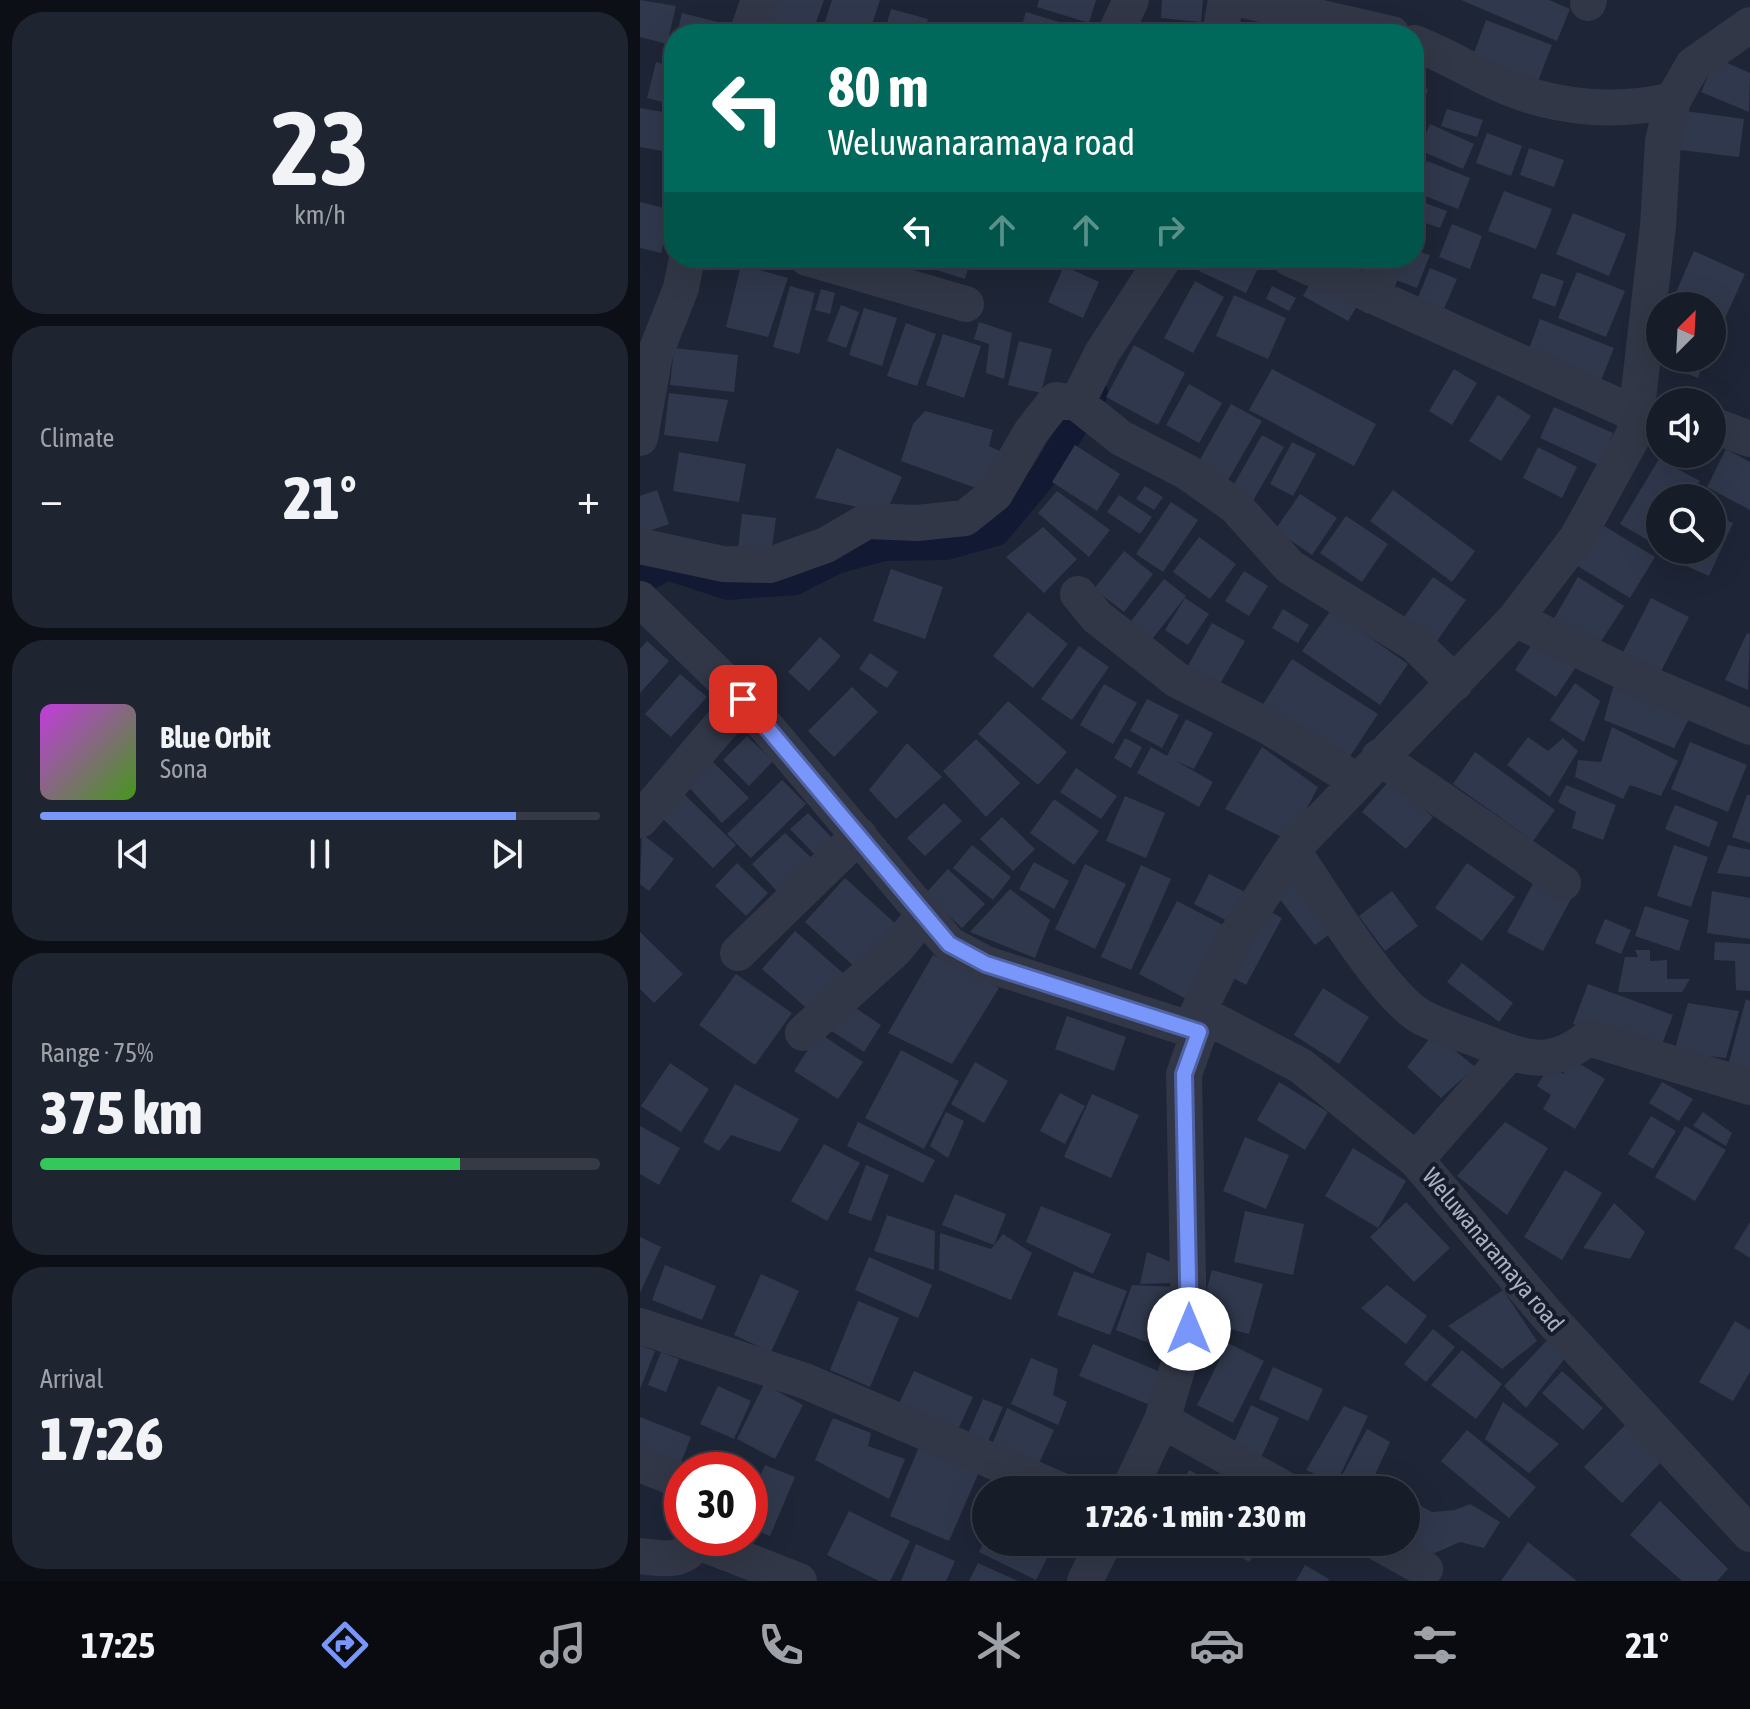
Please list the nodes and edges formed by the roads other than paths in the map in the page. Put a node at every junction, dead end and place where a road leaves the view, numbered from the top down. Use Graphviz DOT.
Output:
graph roads {
  1 [pos="759,0"];
  2 [pos="1131,0"];
  3 [pos="1226,0"];
  4 [pos="1243,0"];
  5 [pos="751,24"];
  6 [pos="1120,24"];
  7 [pos="1222,24"];
  8 [pos="1348,24"];
  9 [pos="1746,34"];
  10 [pos="1424,48"];
  11 [pos="1673,100"];
  12 [pos="685,268"];
  13 [pos="842,268"];
  14 [pos="1157,268"];
  15 [pos="1311,268"];
  16 [pos="1383,268"];
  17 [pos="1372,296"];
  18 [pos="966,304"];
  19 [pos="1647,388"];
  20 [pos="1077,403"];
  21 [pos="1646,406"];
  22 [pos="1726,430"];
  23 [pos="640,438"];
  24 [pos="1750,439"];
  25 [pos="640,546"];
  26 [pos="1078,594"];
  27 [pos="642,601"];
  28 [pos="1515,619"];
  29 [pos="1455,683"];
  30 [pos="743,699"];
  31 [pos="1750,727"];
  32 [pos="1368,769"];
  33 [pos="640,820"];
  34 [pos="859,835"];
  35 [pos="1292,850"];
  36 [pos="1563,883"];
  37 [pos="925,914"];
  38 [pos="738,953"];
  39 [pos="1198,1022"];
  40 [pos="803,1033"];
  41 [pos="1510,1052"];
  42 [pos="1750,1087"];
  43 [pos="1416,1160"];
  44 [pos="640,1326"];
  45 [pos="1162,1420"];
  46 [pos="640,1464"];
  47 [pos="664,1474"];
  48 [pos="1027,1476"];
  49 [pos="1136,1476"];
  50 [pos="1261,1476"];
  51 [pos="1750,1534"];
  52 [pos="640,1556"];
  53 [pos="682,1556"];
  54 [pos="736,1556"];
  55 [pos="1097,1556"];
  56 [pos="1402,1556"];
  57 [pos="1425,1569"];
  58 [pos="799,1581"];
  59 [pos="1085,1581"];
  1 -- 5 [label="street"];
  2 -- 6 [label="street"];
  3 -- 7 [label="street"];
  4 -- 8 [label="street"];
  9 -- 11 [label="street"];
  10 -- 11 [label="street"];
  11 -- 19 [label="street"];
  12 -- 23 [label="street"];
  13 -- 18 [label="street"];
  14 -- 20 [label="street"];
  15 -- 17 [label="street"];
  16 -- 17 [label="street"];
  17 -- 21 [label="street"];
  20 -- 25 [label="street"];
  20 -- 29 [label="street"];
  21 -- 28 [label="street"];
  22 -- 24 [label="street"];
  26 -- 32 [label="street"];
  27 -- 30 [label="street, Weluwanaramaya road"];
  28 -- 29 [label="street"];
  28 -- 31 [label="street"];
  29 -- 32 [label="street"];
  30 -- 33 [label="street"];
  30 -- 34 [label="street, Weluwanaramaya road"];
  32 -- 35 [label="street"];
  32 -- 36 [label="street"];
  34 -- 37 [label="street, Weluwanaramaya road"];
  34 -- 38 [label="street"];
  35 -- 39 [label="street"];
  35 -- 41 [label="street"];
  37 -- 39 [label="street, Weluwanaramaya road"];
  37 -- 40 [label="street"];
  39 -- 43 [label="street, Weluwanaramaya road"];
  39 -- 45 [label="street"];
  41 -- 42 [label="street"];
  41 -- 43 [label="street"];
  43 -- 51 [label="street, Weluwanaramaya road"];
  44 -- 48 [label="street"];
  45 -- 49 [label="street"];
  45 -- 50 [label="street"];
  46 -- 47 [label="street"];
  52 -- 53 [label="street"];
  54 -- 58 [label="street"];
  55 -- 59 [label="street"];
  56 -- 57 [label="street"];
}
